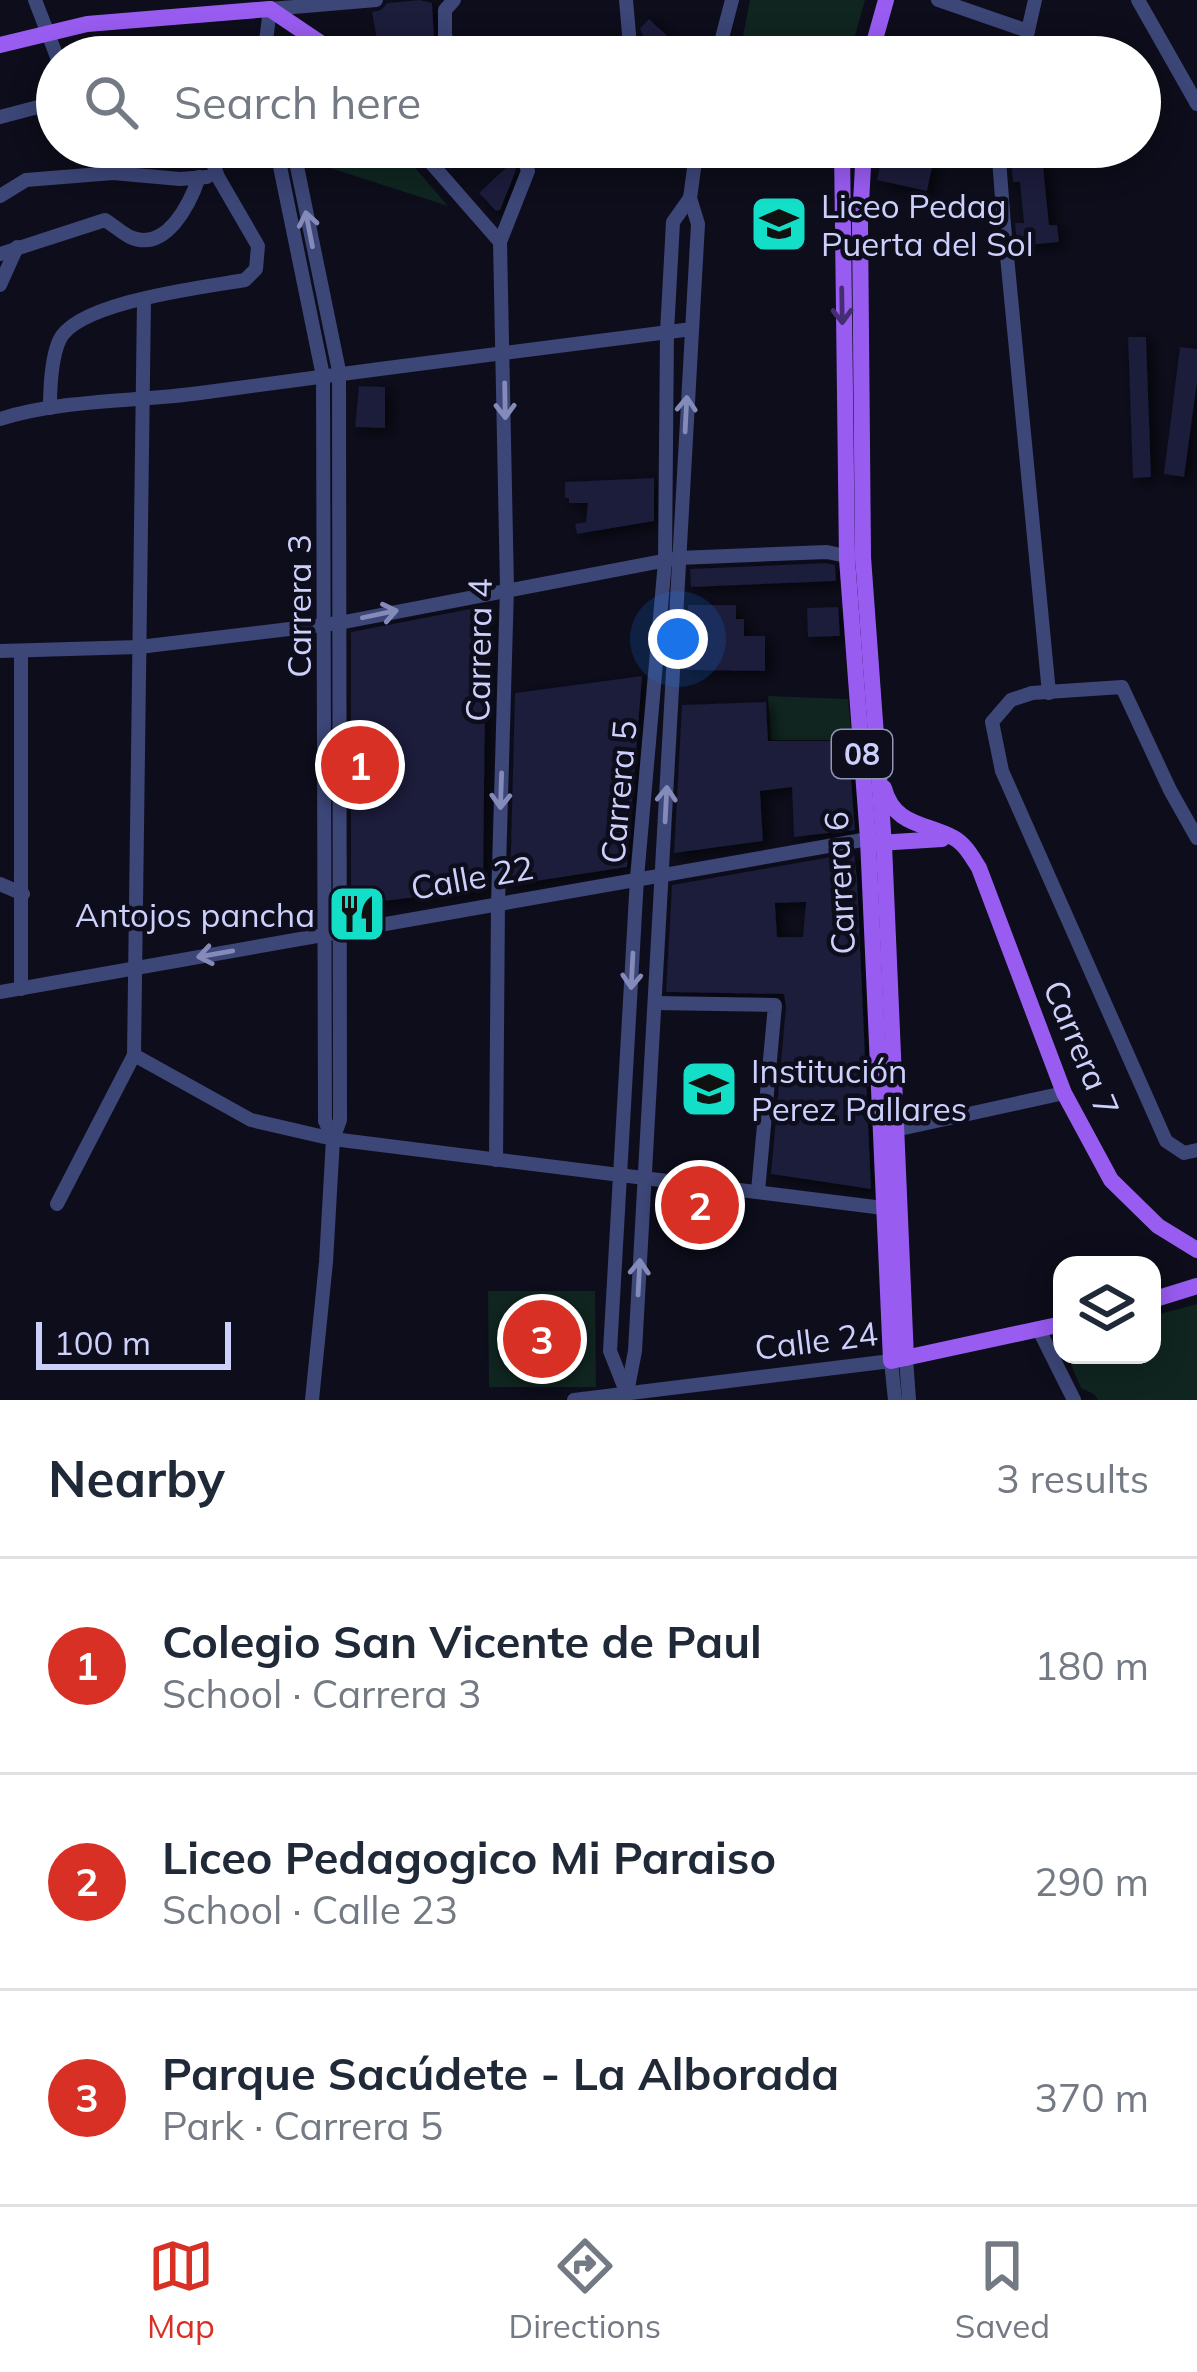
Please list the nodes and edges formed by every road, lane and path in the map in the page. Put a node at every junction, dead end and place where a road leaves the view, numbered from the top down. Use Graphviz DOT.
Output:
graph roads {
  1 [pos="35,0"];
  2 [pos="376,0"];
  3 [pos="454,0"];
  4 [pos="626,0"];
  5 [pos="732,0"];
  6 [pos="886,0"];
  7 [pos="938,0"];
  8 [pos="1035,0"];
  9 [pos="1138,0"];
  10 [pos="268,4"];
  11 [pos="1028,31"];
  12 [pos="49,33"];
  13 [pos="36,36"];
  14 [pos="37,36"];
  15 [pos="50,36"];
  16 [pos="266,36"];
  17 [pos="311,36"];
  18 [pos="446,36"];
  19 [pos="629,36"];
  20 [pos="723,36"];
  21 [pos="876,36"];
  22 [pos="1027,36"];
  23 [pos="1158,36"];
  24 [pos="1161,41"];
  25 [pos="0,45"];
  26 [pos="1197,104"];
  27 [pos="36,108"];
  28 [pos="0,118"];
  29 [pos="215,168"];
  30 [pos="280,168"];
  31 [pos="297,168"];
  32 [pos="435,168"];
  33 [pos="527,168"];
  34 [pos="695,168"];
  35 [pos="843,168"];
  36 [pos="863,168"];
  37 [pos="1002,168"];
  38 [pos="298,172"];
  39 [pos="281,175"];
  40 [pos="199,177"];
  41 [pos="218,177"];
  42 [pos="0,196"];
  43 [pos="690,198"];
  44 [pos="500,242"];
  45 [pos="17,247"];
  46 [pos="0,254"];
  47 [pos="312,282"];
  48 [pos="0,285"];
  49 [pos="144,300"];
  50 [pos="692,329"];
  51 [pos="667,332"];
  52 [pos="505,352"];
  53 [pos="331,374"];
  54 [pos="142,401"];
  55 [pos="50,408"];
  56 [pos="0,419"];
  57 [pos="855,558"];
  58 [pos="671,560"];
  59 [pos="507,588"];
  60 [pos="332,623"];
  61 [pos="139,647"];
  62 [pos="0,651"];
  63 [pos="21,651"];
  64 [pos="1049,693"];
  65 [pos="879,770"];
  66 [pos="954,838"];
  67 [pos="1197,838"];
  68 [pos="876,842"];
  69 [pos="662,873"];
  70 [pos="637,878"];
  71 [pos="0,884"];
  72 [pos="23,894"];
  73 [pos="498,903"];
  74 [pos="334,932"];
  75 [pos="134,968"];
  76 [pos="22,989"];
  77 [pos="0,992"];
  78 [pos="655,1003"];
  79 [pos="134,1055"];
  80 [pos="1064,1093"];
  81 [pos="889,1131"];
  82 [pos="333,1139"];
  83 [pos="1197,1150"];
  84 [pos="496,1160"];
  85 [pos="620,1175"];
  86 [pos="645,1178"];
  87 [pos="758,1191"];
  88 [pos="57,1204"];
  89 [pos="892,1209"];
  90 [pos="1197,1250"];
  91 [pos="1197,1286"];
  92 [pos="1161,1297"];
  93 [pos="1053,1326"];
  94 [pos="1039,1330"];
  95 [pos="898,1359"];
  96 [pos="627,1396"];
  97 [pos="311,1400"];
  98 [pos="574,1400"];
  99 [pos="895,1400"];
  100 [pos="909,1400"];
  101 [pos="1074,1400"];
  1 -- 12 [label="street"];
  2 -- 10 [label="street"];
  3 -- 18 [label="street"];
  4 -- 19 [label="street"];
  5 -- 20 [label="street"];
  6 -- 21 [label="main road"];
  7 -- 11 [label="street"];
  8 -- 11 [label="street"];
  9 -- 23 [label="street"];
  10 -- 12 [label="main road"];
  10 -- 16 [label="street"];
  10 -- 17 [label="main road"];
  11 -- 22 [label="street"];
  12 -- 14 [label="main road"];
  12 -- 15 [label="street"];
  13 -- 25 [label="main road"];
  24 -- 26 [label="street"];
  27 -- 28 [label="street"];
  29 -- 41 [label="street"];
  30 -- 39 [label="street, Carrera 3"];
  31 -- 38 [label="street, Carrera 3"];
  32 -- 44 [label="street"];
  33 -- 44 [label="street, Carrera 4"];
  34 -- 43 [label="street, Carrera 5"];
  35 -- 57 [label="main road, Carrera 6 / 08, one-way"];
  36 -- 57 [label="main road, Carrera 6 / 08"];
  37 -- 64 [label="street"];
  38 -- 39 [label="street"];
  47 -- 38 [label="street, Carrera 3, one-way"];
  39 -- 47 [label="street, Carrera 3"];
  40 -- 41 [label="street"];
  40 -- 42 [label="street"];
  40 -- 45 [label="street"];
  41 -- 49 [label="street"];
  43 -- 50 [label="street, Carrera 5"];
  43 -- 51 [label="street, Carrera 5"];
  44 -- 52 [label="street, Carrera 4"];
  45 -- 46 [label="street"];
  45 -- 48 [label="street"];
  47 -- 53 [label="street, Carrera 3"];
  49 -- 54 [label="street"];
  49 -- 55 [label="street"];
  50 -- 51 [label="street"];
  58 -- 50 [label="street, Carrera 5, one-way"];
  51 -- 52 [label="street"];
  51 -- 58 [label="street, Carrera 5"];
  52 -- 53 [label="street"];
  52 -- 59 [label="street, Carrera 4, one-way"];
  53 -- 54 [label="street"];
  53 -- 60 [label="street, Carrera 3"];
  54 -- 55 [label="street"];
  54 -- 61 [label="street"];
  55 -- 56 [label="street"];
  57 -- 58 [label="street"];
  57 -- 65 [label="main road, Carrera 6 / 08"];
  57 -- 68 [label="main road, Carrera 6 / 08"];
  58 -- 59 [label="street"];
  69 -- 58 [label="street, Carrera 5, one-way"];
  58 -- 70 [label="street, Carrera 5"];
  60 -- 59 [label="street, one-way"];
  59 -- 73 [label="street, Carrera 4, one-way"];
  60 -- 61 [label="street"];
  60 -- 74 [label="street, Carrera 3"];
  61 -- 63 [label="street"];
  61 -- 75 [label="street"];
  62 -- 63 [label="street"];
  63 -- 72 [label="street"];
  64 -- 67 [label="street"];
  64 -- 83 [label="street"];
  65 -- 66 [label="main road"];
  65 -- 68 [label="main road, Carrera 6 / 08"];
  66 -- 68 [label="main road, Calle 22"];
  66 -- 80 [label="main road, Carrera 7"];
  68 -- 69 [label="street, Calle 22"];
  68 -- 81 [label="main road, Carrera 6 / 08"];
  69 -- 70 [label="street, Calle 22"];
  69 -- 78 [label="street, Carrera 5"];
  70 -- 73 [label="street, Calle 22"];
  70 -- 85 [label="street, Carrera 5, one-way"];
  71 -- 72 [label="street"];
  72 -- 76 [label="street"];
  73 -- 74 [label="street, Calle 22"];
  73 -- 84 [label="street, Carrera 4"];
  74 -- 75 [label="street, Calle 22, one-way"];
  74 -- 82 [label="street, Carrera 3"];
  75 -- 76 [label="street, Calle 22"];
  75 -- 79 [label="street"];
  76 -- 77 [label="street, Calle 22"];
  78 -- 86 [label="street, Carrera 5"];
  78 -- 87 [label="street"];
  79 -- 82 [label="street"];
  79 -- 88 [label="street"];
  80 -- 81 [label="street"];
  80 -- 90 [label="main road, Carrera 7"];
  81 -- 89 [label="main road, Carrera 6 / 08"];
  82 -- 84 [label="street"];
  82 -- 97 [label="street, Carrera 3"];
  84 -- 85 [label="street"];
  85 -- 86 [label="street"];
  85 -- 96 [label="street, Carrera 5"];
  86 -- 87 [label="street"];
  96 -- 86 [label="street, Carrera 5, one-way"];
  87 -- 89 [label="street"];
  89 -- 95 [label="main road, Carrera 6 / 08"];
  91 -- 92 [label="main road"];
  93 -- 94 [label="main road, Calle 24"];
  94 -- 95 [label="main road, Calle 24"];
  94 -- 101 [label="street"];
  95 -- 96 [label="street, Calle 24"];
  95 -- 99 [label="street, Carrera 6"];
  95 -- 100 [label="street, Carrera 6"];
  96 -- 98 [label="street, Calle 24"];
}
